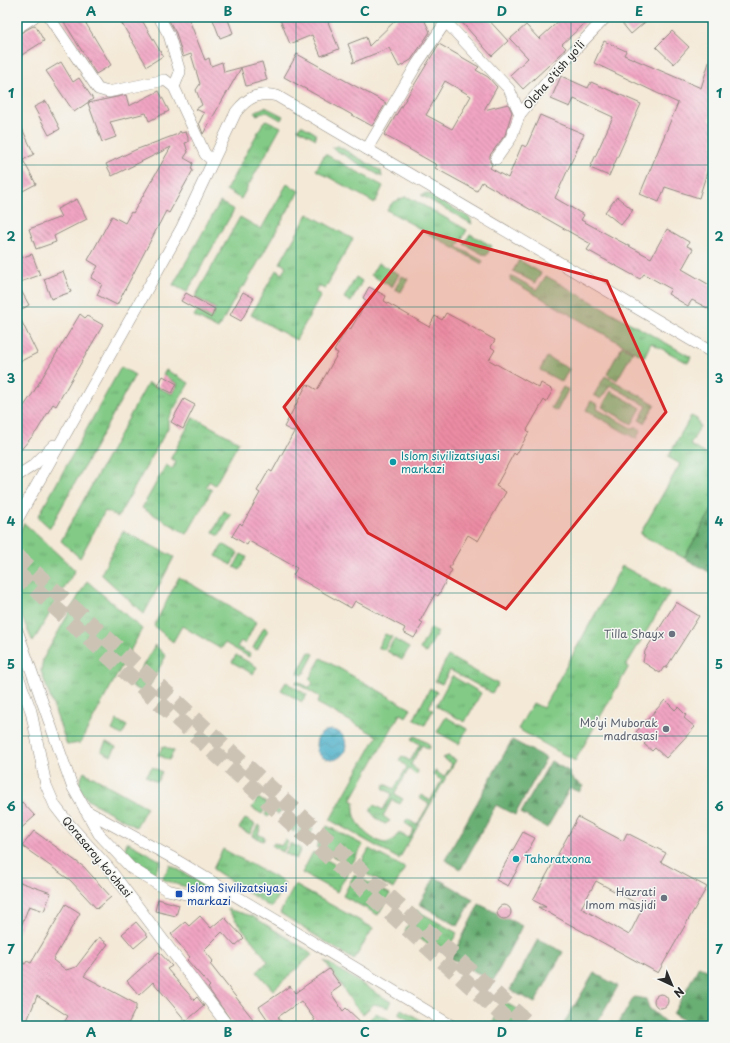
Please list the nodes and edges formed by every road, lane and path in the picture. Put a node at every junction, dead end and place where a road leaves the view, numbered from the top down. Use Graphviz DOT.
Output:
graph roads {
  1 [pos="34,17"];
  2 [pos="49,17"];
  3 [pos="159,17"];
  4 [pos="606,17"];
  5 [pos="447,19"];
  6 [pos="17,28"];
  7 [pos="174,87"];
  8 [pos="520,114"];
  9 [pos="367,150"];
  10 [pos="496,158"];
  11 [pos="213,160"];
  12 [pos="713,353"];
  13 [pos="64,434"];
  14 [pos="17,476"];
  15 [pos="17,520"];
  16 [pos="17,630"];
  17 [pos="17,673"];
  18 [pos="85,810"];
  19 [pos="232,894"];
  20 [pos="228,1026"];
  21 [pos="452,1026"];
  1 -- 6 [label="street"];
  2 -- 7 [label="street"];
  3 -- 7 [label="street"];
  4 -- 8 [label="street, Olcha o'tish yo'li"];
  5 -- 8 [label="street"];
  5 -- 9 [label="street"];
  7 -- 11 [label="street"];
  8 -- 10 [label="street, Olcha o'tish yo'li"];
  9 -- 11 [label="street"];
  9 -- 12 [label="street"];
  11 -- 13 [label="street"];
  13 -- 14 [label="street"];
  13 -- 15 [label="street"];
  16 -- 18 [label="street"];
  17 -- 20 [label="street, Qorasaroy ko'chasi"];
  18 -- 19 [label="street"];
  18 -- 19 [label="street"];
  19 -- 21 [label="street"];
}
